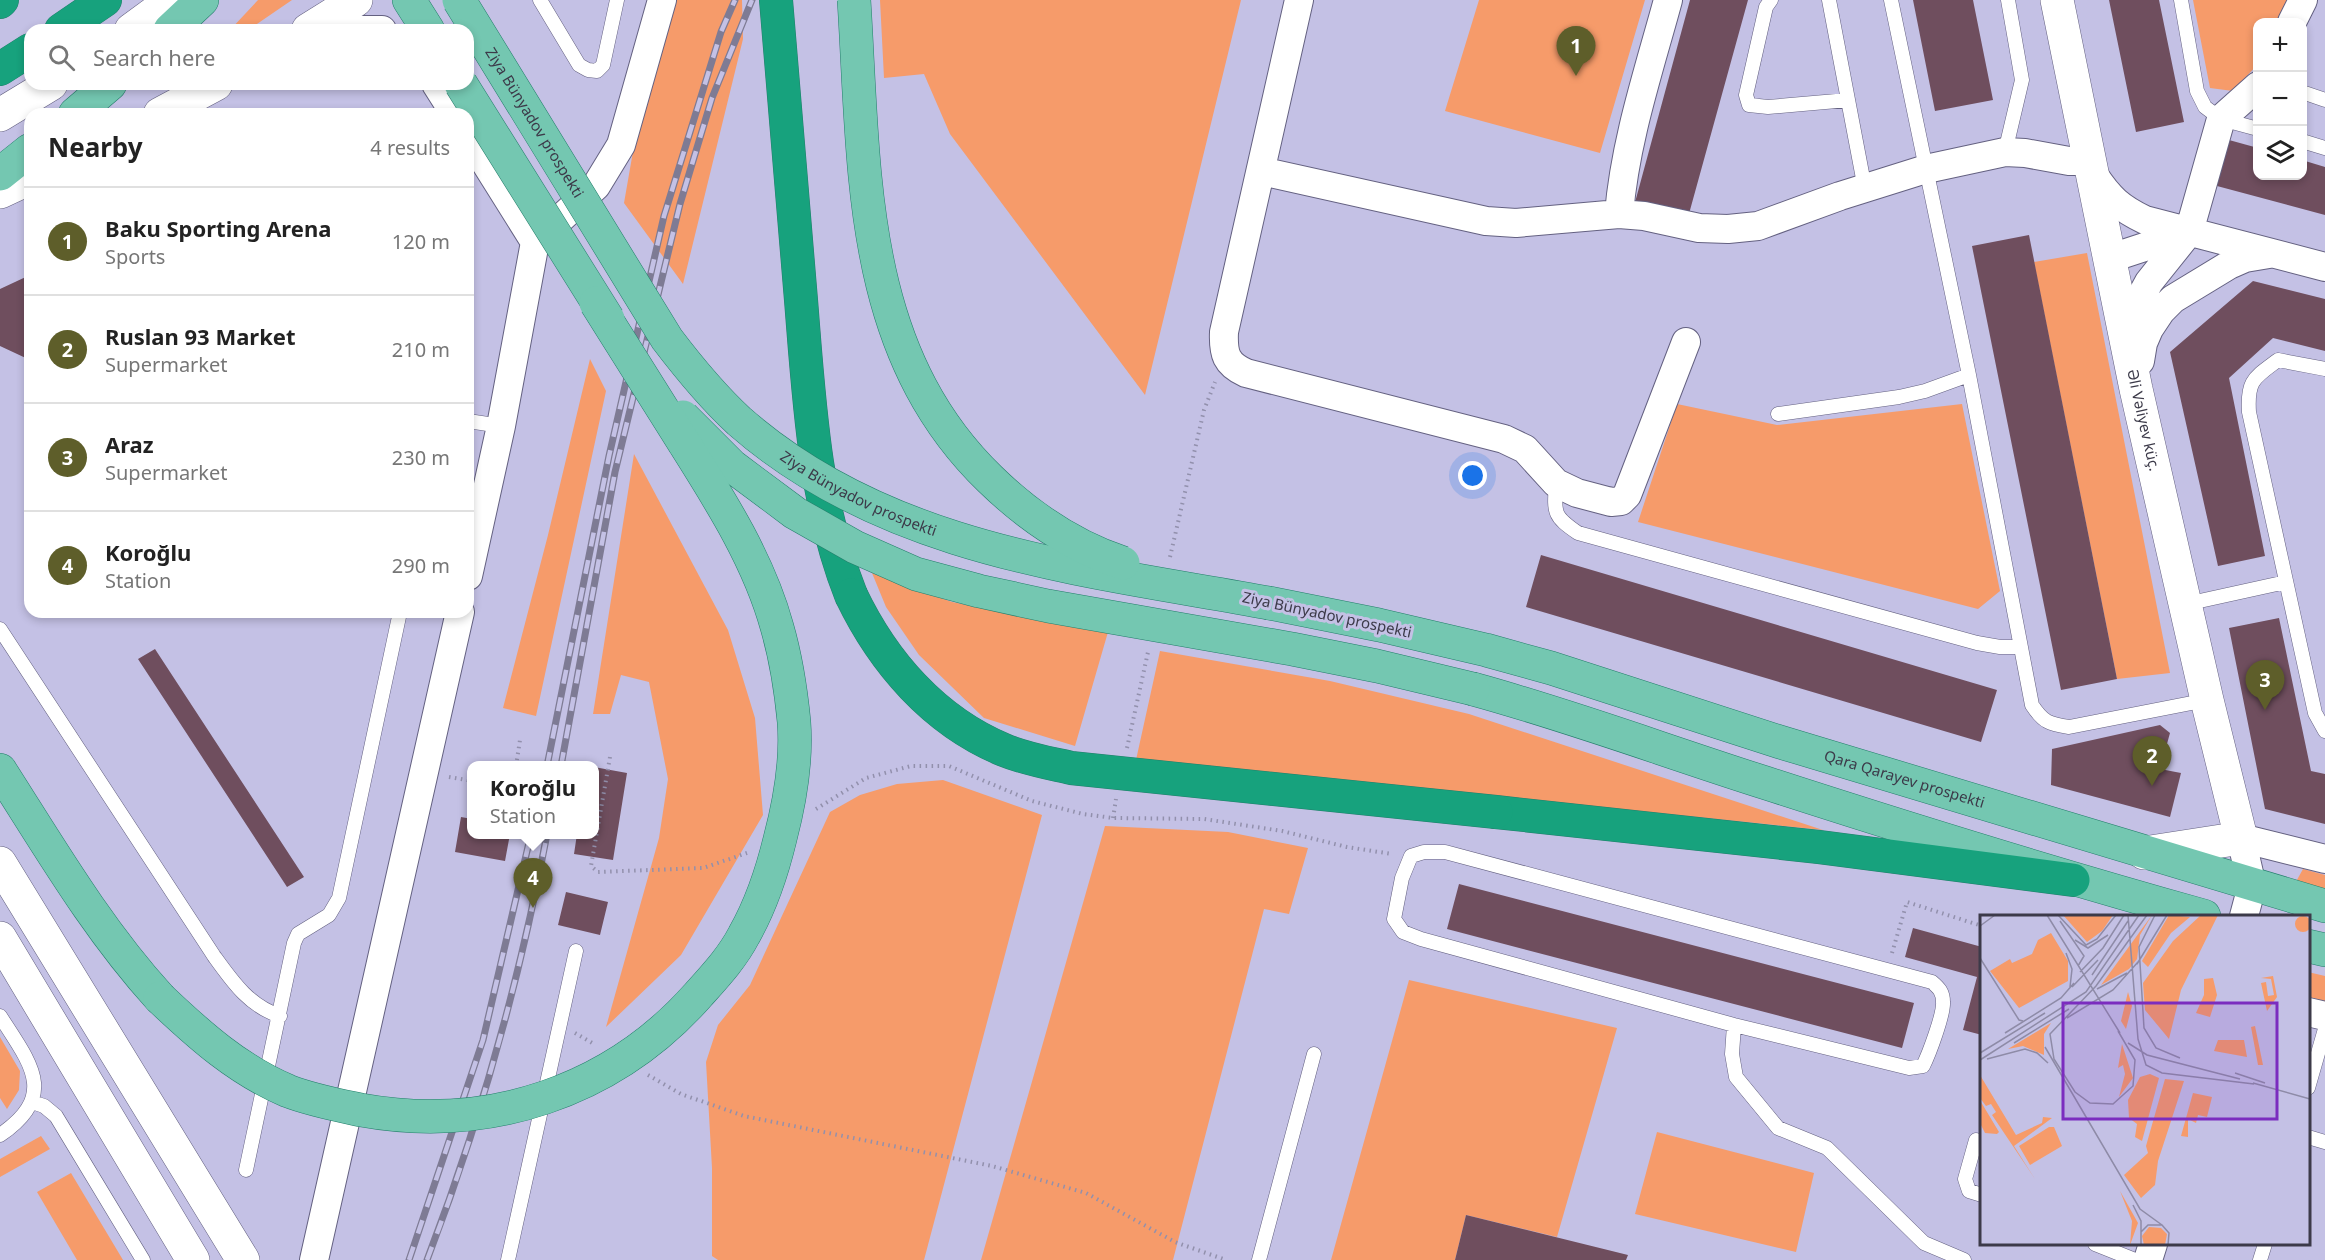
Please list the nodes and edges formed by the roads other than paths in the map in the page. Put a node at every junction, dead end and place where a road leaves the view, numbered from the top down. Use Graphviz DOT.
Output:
graph roads {
  1 [pos="105,0"];
  2 [pos="172,0"];
  3 [pos="202,0"];
  4 [pos="356,0"];
  5 [pos="410,0"];
  6 [pos="459,0"];
  7 [pos="617,0"];
  8 [pos="662,0"];
  9 [pos="776,0"];
  10 [pos="854,0"];
  11 [pos="1299,0"];
  12 [pos="1668,0"];
  13 [pos="1771,0"];
  14 [pos="1829,0"];
  15 [pos="1891,0"];
  16 [pos="2008,0"];
  17 [pos="2057,0"];
  18 [pos="2181,0"];
  19 [pos="2303,0"];
  20 [pos="546,2"];
  21 [pos="2294,18"];
  22 [pos="70,24"];
  23 [pos="139,24"];
  24 [pos="176,24"];
  25 [pos="318,24"];
  26 [pos="424,24"];
  27 [pos="474,24"];
  28 [pos="474,24"];
  29 [pos="24,54"];
  30 [pos="0,69"];
  31 [pos="41,90"];
  32 [pos="103,90"];
  33 [pos="205,90"];
  34 [pos="440,90"];
  35 [pos="465,90"];
  36 [pos="2253,90"];
  37 [pos="2307,94"];
  38 [pos="1848,100"];
  39 [pos="2325,100"];
  40 [pos="82,108"];
  41 [pos="171,108"];
  42 [pos="451,108"];
  43 [pos="0,116"];
  44 [pos="2221,119"];
  45 [pos="2253,128"];
  46 [pos="2307,143"];
  47 [pos="474,145"];
  48 [pos="2325,148"];
  49 [pos="2005,152"];
  50 [pos="24,155"];
  51 [pos="2092,168"];
  52 [pos="1926,169"];
  53 [pos="1261,171"];
  54 [pos="0,174"];
  55 [pos="24,181"];
  56 [pos="1865,189"];
  57 [pos="0,192"];
  58 [pos="1619,214"];
  59 [pos="2189,232"];
  60 [pos="535,242"];
  61 [pos="2273,254"];
  62 [pos="2111,258"];
  63 [pos="2325,267"];
  64 [pos="596,303"];
  65 [pos="2126,340"];
  66 [pos="1686,342"];
  67 [pos="2325,369"];
  68 [pos="1969,375"];
  69 [pos="2136,389"];
  70 [pos="1778,414"];
  71 [pos="474,423"];
  72 [pos="501,426"];
  73 [pos="1556,483"];
  74 [pos="474,549"];
  75 [pos="2286,582"];
  76 [pos="1269,603"];
  77 [pos="2186,604"];
  78 [pos="399,618"];
  79 [pos="459,618"];
  80 [pos="0,629"];
  81 [pos="2020,648"];
  82 [pos="1486,650"];
  83 [pos="2207,700"];
  84 [pos="2325,731"];
  85 [pos="0,770"];
  86 [pos="2241,838"];
  87 [pos="2144,853"];
  88 [pos="2325,859"];
  89 [pos="0,863"];
  90 [pos="2073,880"];
  91 [pos="2248,901"];
  92 [pos="2325,906"];
  93 [pos="2200,915"];
  94 [pos="0,938"];
  95 [pos="2310,946"];
  96 [pos="2325,950"];
  97 [pos="576,951"];
  98 [pos="2310,1012"];
  99 [pos="0,1016"];
  100 [pos="280,1016"];
  101 [pos="2325,1016"];
  102 [pos="1734,1025"];
  103 [pos="2325,1029"];
  104 [pos="1314,1054"];
  105 [pos="2310,1081"];
  106 [pos="32,1102"];
  107 [pos="1,1133"];
  108 [pos="2310,1138"];
  109 [pos="1976,1140"];
  110 [pos="2325,1142"];
  111 [pos="246,1170"];
  112 [pos="1980,1194"];
  113 [pos="2098,1245"];
  114 [pos="2153,1245"];
  115 [pos="2265,1245"];
  116 [pos="143,1260"];
  117 [pos="193,1260"];
  118 [pos="243,1260"];
  119 [pos="314,1260"];
  120 [pos="508,1260"];
  121 [pos="1259,1260"];
  122 [pos="1964,1260"];
  123 [pos="2135,1260"];
  124 [pos="2148,1260"];
  125 [pos="2260,1260"];
  1 -- 22 [label="highway"];
  2 -- 23 [label="main road"];
  3 -- 24 [label="main road"];
  4 -- 25 [label="main road"];
  5 -- 26 [label="main road"];
  6 -- 28 [label="main road, Ziya Bünyadov prospekti, bridge"];
  7 -- 20 [label="lane"];
  8 -- 60 [label="street"];
  9 -- 90 [label="highway, bridge"];
  10 -- 76 [label="main road, bridge"];
  11 -- 53 [label="street"];
  12 -- 58 [label="street"];
  13 -- 38 [label="lane"];
  14 -- 38 [label="lane"];
  15 -- 52 [label="lane"];
  16 -- 49 [label="lane"];
  17 -- 51 [label="main road, Əli Vəliyev küç."];
  18 -- 44 [label="lane"];
  19 -- 21 [label="street"];
  27 -- 76 [label="main road, Ziya Bünyadov prospekti, bridge"];
  29 -- 30 [label="highway"];
  31 -- 43 [label="main road"];
  32 -- 40 [label="main road"];
  33 -- 41 [label="main road"];
  34 -- 42 [label="street"];
  35 -- 64 [label="main road, bridge"];
  36 -- 44 [label="street"];
  37 -- 39 [label="lane"];
  38 -- 56 [label="lane"];
  44 -- 45 [label="lane"];
  44 -- 59 [label="street"];
  46 -- 48 [label="lane"];
  47 -- 60 [label="street"];
  49 -- 51 [label="street"];
  49 -- 52 [label="street"];
  50 -- 54 [label="main road"];
  51 -- 59 [label="street"];
  51 -- 62 [label="main road, Əli Vəliyev küç."];
  52 -- 56 [label="street"];
  52 -- 68 [label="lane"];
  53 -- 58 [label="street"];
  53 -- 73 [label="street"];
  55 -- 57 [label="main road"];
  56 -- 58 [label="street"];
  59 -- 61 [label="street"];
  59 -- 62 [label="street"];
  59 -- 65 [label="street"];
  60 -- 72 [label="street"];
  61 -- 63 [label="street"];
  61 -- 69 [label="street"];
  62 -- 65 [label="main road, Əli Vəliyev küç."];
  64 -- 85 [label="main road, bridge"];
  64 -- 90 [label="main road, bridge"];
  65 -- 69 [label="main road, Əli Vəliyev küç."];
  66 -- 73 [label="street"];
  67 -- 75 [label="lane"];
  68 -- 70 [label="lane"];
  68 -- 81 [label="lane"];
  69 -- 77 [label="main road, Əli Vəliyev küç."];
  71 -- 72 [label="lane"];
  72 -- 74 [label="street"];
  73 -- 81 [label="lane"];
  75 -- 77 [label="lane"];
  75 -- 84 [label="lane"];
  76 -- 82 [label="main road, Ziya Bünyadov prospekti"];
  77 -- 83 [label="main road, Əli Vəliyev küç."];
  78 -- 100 [label="lane"];
  79 -- 119 [label="street"];
  80 -- 100 [label="lane"];
  81 -- 83 [label="lane"];
  82 -- 87 [label="main road, Qara Qarayev prospekti"];
  83 -- 86 [label="main road, Əli Vəliyev küç."];
  86 -- 87 [label="main road"];
  86 -- 88 [label="street"];
  86 -- 91 [label="street"];
  87 -- 91 [label="main road, Qara Qarayev prospekti"];
  89 -- 118 [label="main road"];
  90 -- 93 [label="main road"];
  91 -- 92 [label="main road, Qara Qarayev prospekti"];
  94 -- 117 [label="main road"];
  95 -- 96 [label="main road"];
  97 -- 120 [label="lane"];
  98 -- 101 [label="street"];
  99 -- 106 [label="lane"];
  100 -- 111 [label="lane"];
  102 -- 102 [label="lane"];
  102 -- 122 [label="lane"];
  103 -- 105 [label="lane"];
  104 -- 121 [label="lane"];
  106 -- 107 [label="lane"];
  106 -- 116 [label="lane"];
  108 -- 110 [label="lane"];
  109 -- 112 [label="lane"];
  113 -- 123 [label="lane"];
  114 -- 124 [label="street"];
  115 -- 125 [label="lane"];
}
